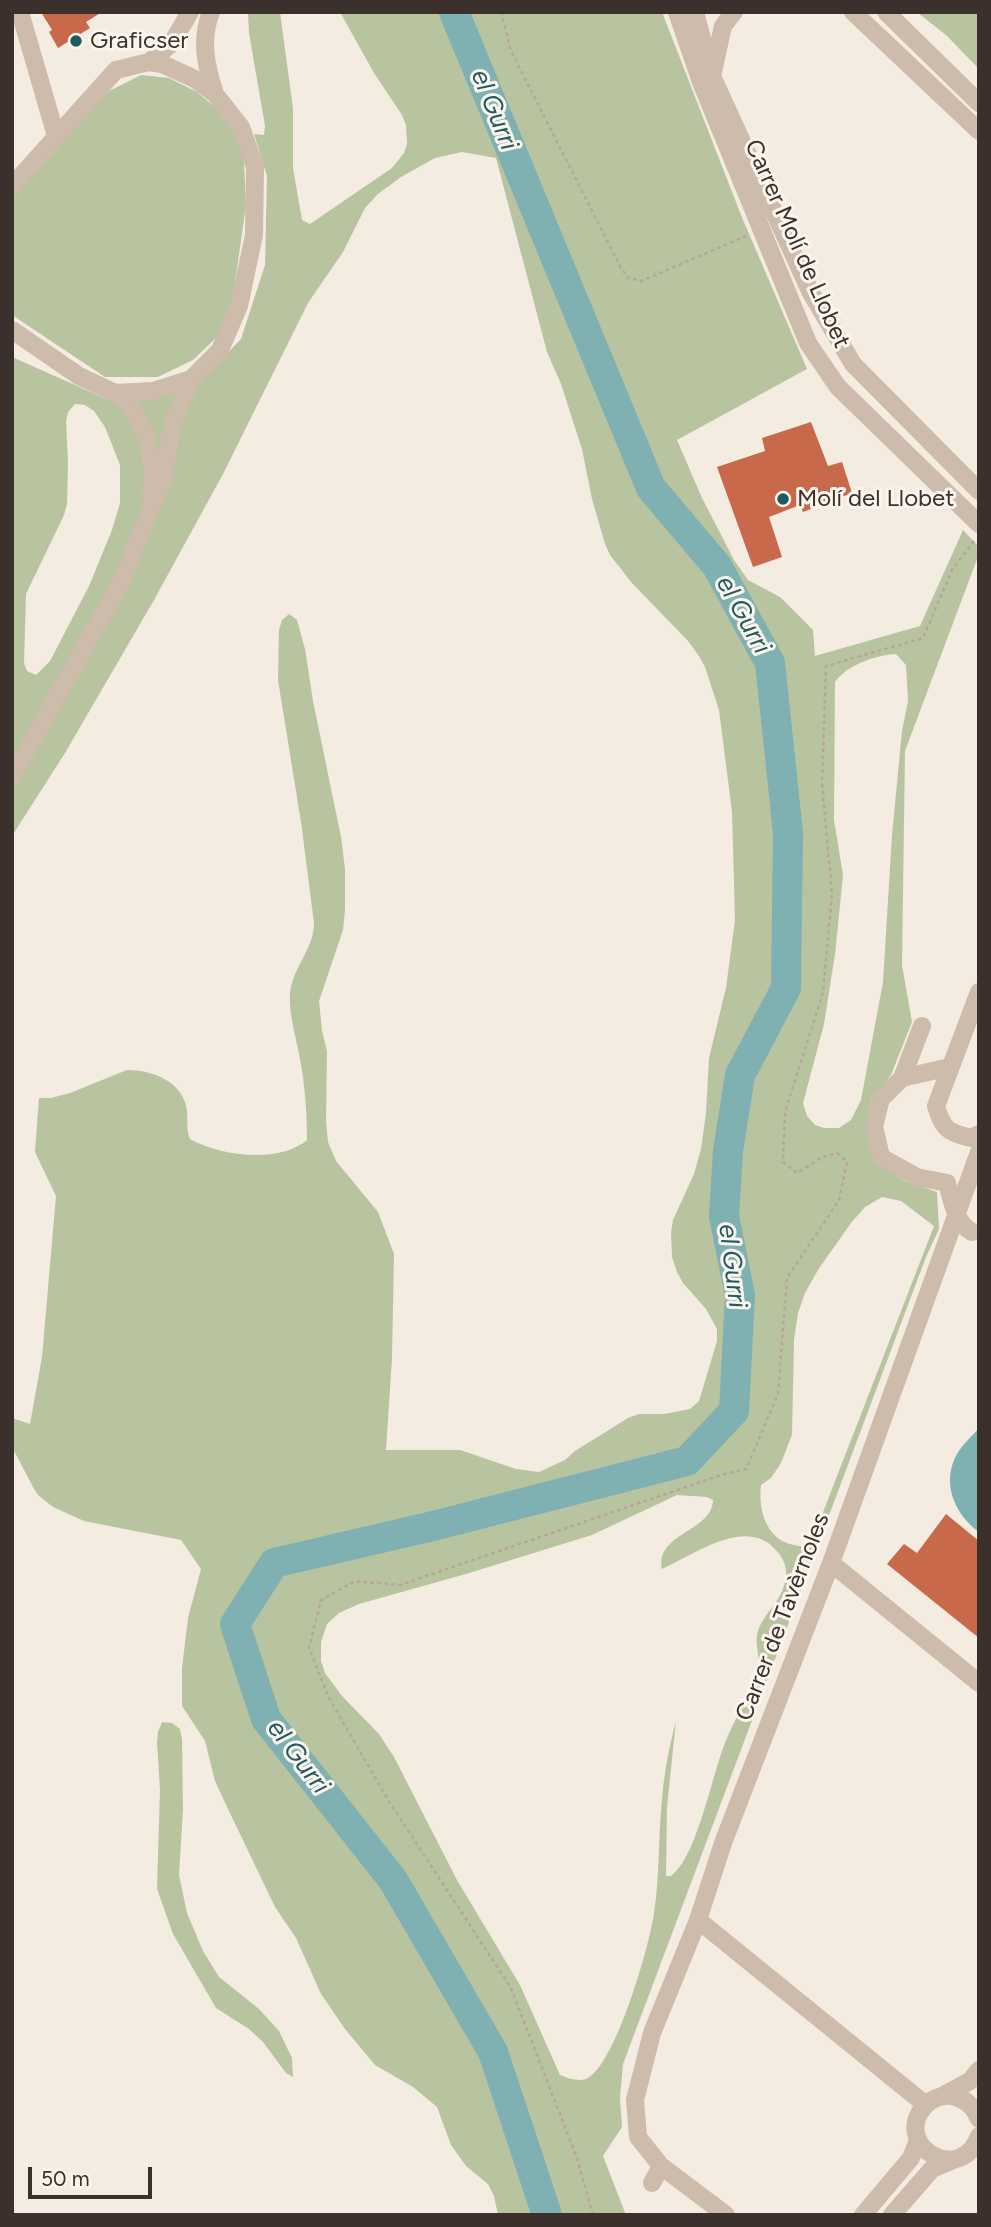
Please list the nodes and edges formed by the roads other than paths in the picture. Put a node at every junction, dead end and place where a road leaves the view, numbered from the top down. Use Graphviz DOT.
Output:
graph roads {
  1 [pos="20,12"];
  2 [pos="190,12"];
  3 [pos="211,12"];
  4 [pos="677,12"];
  5 [pos="695,12"];
  6 [pos="734,12"];
  7 [pos="853,12"];
  8 [pos="886,12"];
  9 [pos="149,62"];
  10 [pos="712,76"];
  11 [pos="215,94"];
  12 [pos="979,103"];
  13 [pos="979,131"];
  14 [pos="56,136"];
  15 [pos="12,186"];
  16 [pos="12,330"];
  17 [pos="191,379"];
  18 [pos="115,393"];
  19 [pos="979,491"];
  20 [pos="149,517"];
  21 [pos="977,531"];
  22 [pos="12,777"];
  23 [pos="979,992"];
  24 [pos="922,1026"];
  25 [pos="950,1067"];
  26 [pos="902,1078"];
  27 [pos="977,1142"];
  28 [pos="971,1172"];
  29 [pos="947,1183"];
  30 [pos="979,1196"];
  31 [pos="956,1213"];
  32 [pos="971,1232"];
  33 [pos="831,1563"];
  34 [pos="979,1684"];
  35 [pos="698,1920"];
  36 [pos="979,2070"];
  37 [pos="942,2096"];
  38 [pos="926,2105"];
  39 [pos="979,2119"];
  40 [pos="979,2136"];
  41 [pos="918,2140"];
  42 [pos="966,2159"];
  43 [pos="661,2166"];
  44 [pos="652,2183"];
  45 [pos="726,2215"];
  46 [pos="863,2215"];
  47 [pos="892,2215"];
  1 -- 14 [label="street"];
  2 -- 9 [label="street"];
  3 -- 11 [label="street"];
  4 -- 21 [label="street, Carrer Molí de Llobet"];
  5 -- 10 [label="street, Carrer Molí de Llobet"];
  6 -- 10 [label="street"];
  7 -- 13 [label="street"];
  8 -- 12 [label="street"];
  9 -- 11 [label="street"];
  9 -- 14 [label="street"];
  10 -- 19 [label="street, Carrer Molí de Llobet"];
  11 -- 17 [label="street"];
  14 -- 15 [label="street"];
  16 -- 18 [label="street"];
  17 -- 18 [label="street"];
  17 -- 20 [label="street"];
  18 -- 20 [label="street"];
  20 -- 22 [label="street"];
  23 -- 25 [label="street, Carrer de Tavèrnoles"];
  24 -- 26 [label="street"];
  25 -- 26 [label="street"];
  25 -- 27 [label="street, Carrer de Tavèrnoles"];
  26 -- 29 [label="street"];
  27 -- 28 [label="street, Carrer de Tavèrnoles"];
  28 -- 29 [label="street"];
  28 -- 30 [label="street"];
  28 -- 31 [label="street, Carrer de Tavèrnoles"];
  29 -- 31 [label="street"];
  31 -- 32 [label="street"];
  31 -- 33 [label="street, Carrer de Tavèrnoles"];
  33 -- 34 [label="street"];
  33 -- 35 [label="street, Carrer de Tavèrnoles"];
  35 -- 38 [label="street"];
  35 -- 43 [label="street, Carrer de Tavèrnoles"];
  36 -- 37 [label="street"];
  37 -- 38 [label="street"];
  37 -- 39 [label="street"];
  38 -- 41 [label="street"];
  40 -- 42 [label="street"];
  41 -- 42 [label="street"];
  41 -- 46 [label="street"];
  42 -- 47 [label="street"];
  43 -- 44 [label="street"];
  43 -- 45 [label="street, Carrer de Tavèrnoles"];
}
